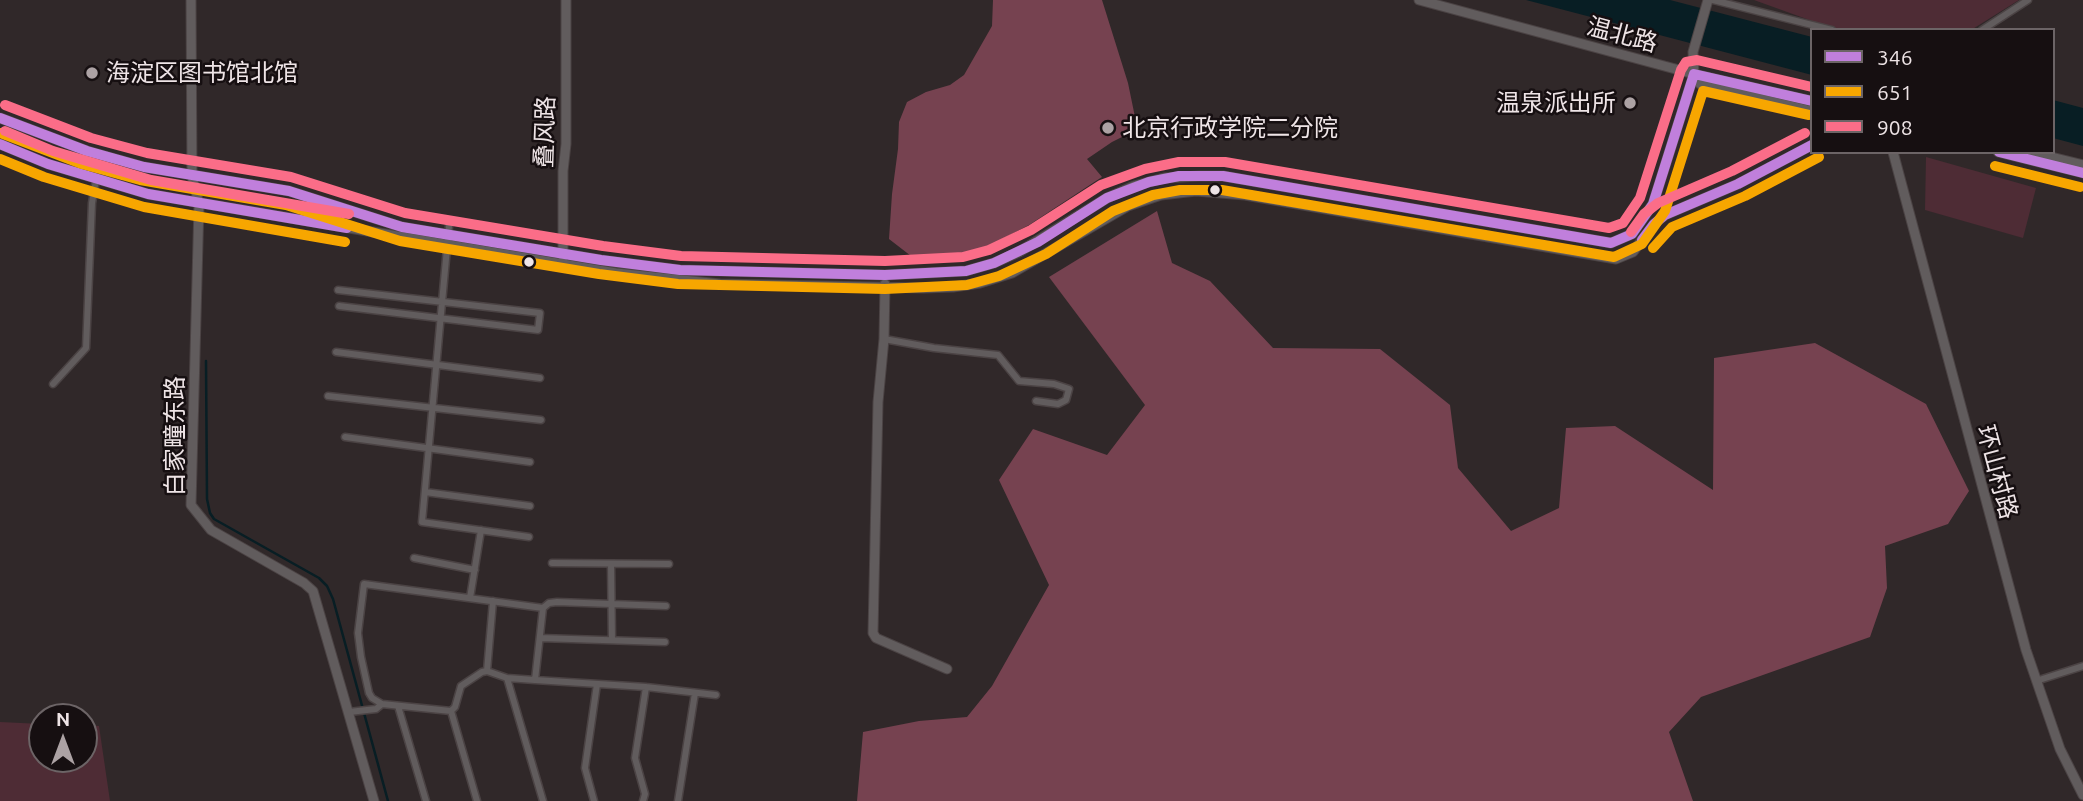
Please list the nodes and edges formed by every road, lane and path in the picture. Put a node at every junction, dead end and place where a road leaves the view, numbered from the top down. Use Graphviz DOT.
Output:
graph roads {
  1 [pos="191,0"];
  2 [pos="566,0"];
  3 [pos="1419,0"];
  4 [pos="1710,0"];
  5 [pos="2028,0"];
  6 [pos="1824,28"];
  7 [pos="1985,28"];
  8 [pos="1694,74"];
  9 [pos="1810,101"];
  10 [pos="1810,110"];
  11 [pos="0,118"];
  12 [pos="0,144"];
  13 [pos="1810,146"];
  14 [pos="1894,154"];
  15 [pos="2006,154"];
  16 [pos="2039,154"];
  17 [pos="2083,165"];
  18 [pos="2083,173"];
  19 [pos="192,176"];
  20 [pos="96,180"];
  21 [pos="199,204"];
  22 [pos="449,230"];
  23 [pos="1600,242"];
  24 [pos="447,245"];
  25 [pos="1599,257"];
  26 [pos="563,259"];
  27 [pos="886,275"];
  28 [pos="885,287"];
  29 [pos="338,290"];
  30 [pos="442,302"];
  31 [pos="339,306"];
  32 [pos="440,318"];
  33 [pos="884,338"];
  34 [pos="336,352"];
  35 [pos="436,365"];
  36 [pos="540,378"];
  37 [pos="52,384"];
  38 [pos="328,396"];
  39 [pos="1036,401"];
  40 [pos="432,408"];
  41 [pos="541,420"];
  42 [pos="345,437"];
  43 [pos="429,448"];
  44 [pos="530,461"];
  45 [pos="425,492"];
  46 [pos="530,506"];
  47 [pos="481,530"];
  48 [pos="529,537"];
  49 [pos="414,558"];
  50 [pos="552,563"];
  51 [pos="611,564"];
  52 [pos="669,564"];
  53 [pos="475,570"];
  54 [pos="470,598"];
  55 [pos="493,601"];
  56 [pos="611,604"];
  57 [pos="666,606"];
  58 [pos="543,608"];
  59 [pos="540,638"];
  60 [pos="612,640"];
  61 [pos="665,642"];
  62 [pos="2083,666"];
  63 [pos="947,669"];
  64 [pos="487,670"];
  65 [pos="507,678"];
  66 [pos="535,680"];
  67 [pos="2036,681"];
  68 [pos="597,684"];
  69 [pos="646,687"];
  70 [pos="695,693"];
  71 [pos="716,695"];
  72 [pos="382,705"];
  73 [pos="398,706"];
  74 [pos="358,711"];
  75 [pos="451,711"];
  76 [pos="2083,795"];
  77 [pos="374,801"];
  78 [pos="426,801"];
  79 [pos="477,801"];
  80 [pos="543,801"];
  81 [pos="594,801"];
  82 [pos="643,801"];
  83 [pos="678,801"];
  1 -- 19 [label="main road, 白家疃东路"];
  2 -- 26 [label="main road, 叠风路"];
  3 -- 8 [label="main road, 温北路"];
  4 -- 6 [label="street"];
  4 -- 8 [label="main road"];
  5 -- 7 [label="street"];
  8 -- 9 [label="main road"];
  8 -- 10 [label="main road"];
  8 -- 23 [label="main road"];
  11 -- 19 [label="main road"];
  12 -- 20 [label="main road"];
  13 -- 25 [label="main road"];
  14 -- 67 [label="main road, 环山村路"];
  15 -- 18 [label="main road"];
  16 -- 17 [label="main road"];
  19 -- 21 [label="main road, 白家疃东路"];
  19 -- 22 [label="main road"];
  20 -- 21 [label="main road"];
  20 -- 37 [label="street"];
  21 -- 24 [label="main road"];
  21 -- 74 [label="main road, 白家疃东路"];
  22 -- 24 [label="street"];
  22 -- 26 [label="main road"];
  23 -- 25 [label="main road"];
  23 -- 27 [label="main road"];
  24 -- 26 [label="main road"];
  24 -- 30 [label="street"];
  25 -- 28 [label="main road"];
  26 -- 27 [label="main road"];
  26 -- 28 [label="main road"];
  27 -- 28 [label="main road"];
  28 -- 33 [label="main road"];
  29 -- 30 [label="street"];
  30 -- 32 [label="street"];
  30 -- 32 [label="street"];
  31 -- 32 [label="street"];
  32 -- 35 [label="street"];
  33 -- 39 [label="street"];
  33 -- 63 [label="main road"];
  34 -- 35 [label="street"];
  35 -- 36 [label="street"];
  35 -- 40 [label="street"];
  38 -- 40 [label="street"];
  40 -- 41 [label="street"];
  40 -- 43 [label="street"];
  42 -- 43 [label="street"];
  43 -- 44 [label="street"];
  43 -- 45 [label="street"];
  45 -- 46 [label="street"];
  45 -- 47 [label="street"];
  47 -- 48 [label="street"];
  47 -- 53 [label="street"];
  49 -- 53 [label="street"];
  50 -- 51 [label="street"];
  51 -- 52 [label="street"];
  51 -- 56 [label="street"];
  53 -- 54 [label="street"];
  54 -- 55 [label="street"];
  54 -- 72 [label="street"];
  55 -- 58 [label="street"];
  55 -- 64 [label="street"];
  56 -- 57 [label="street"];
  56 -- 58 [label="street"];
  56 -- 60 [label="street"];
  58 -- 59 [label="street"];
  59 -- 60 [label="street"];
  59 -- 66 [label="street"];
  60 -- 61 [label="street"];
  62 -- 67 [label="street"];
  64 -- 65 [label="street"];
  64 -- 75 [label="street"];
  65 -- 66 [label="street"];
  65 -- 80 [label="street"];
  66 -- 68 [label="street"];
  67 -- 76 [label="main road, 环山村路"];
  68 -- 69 [label="street"];
  68 -- 81 [label="street"];
  69 -- 70 [label="street"];
  69 -- 82 [label="street"];
  70 -- 71 [label="street"];
  70 -- 83 [label="street"];
  72 -- 73 [label="street"];
  72 -- 74 [label="street"];
  73 -- 75 [label="street"];
  73 -- 78 [label="street"];
  74 -- 77 [label="main road, 白家疃东路"];
  75 -- 79 [label="street"];
}
